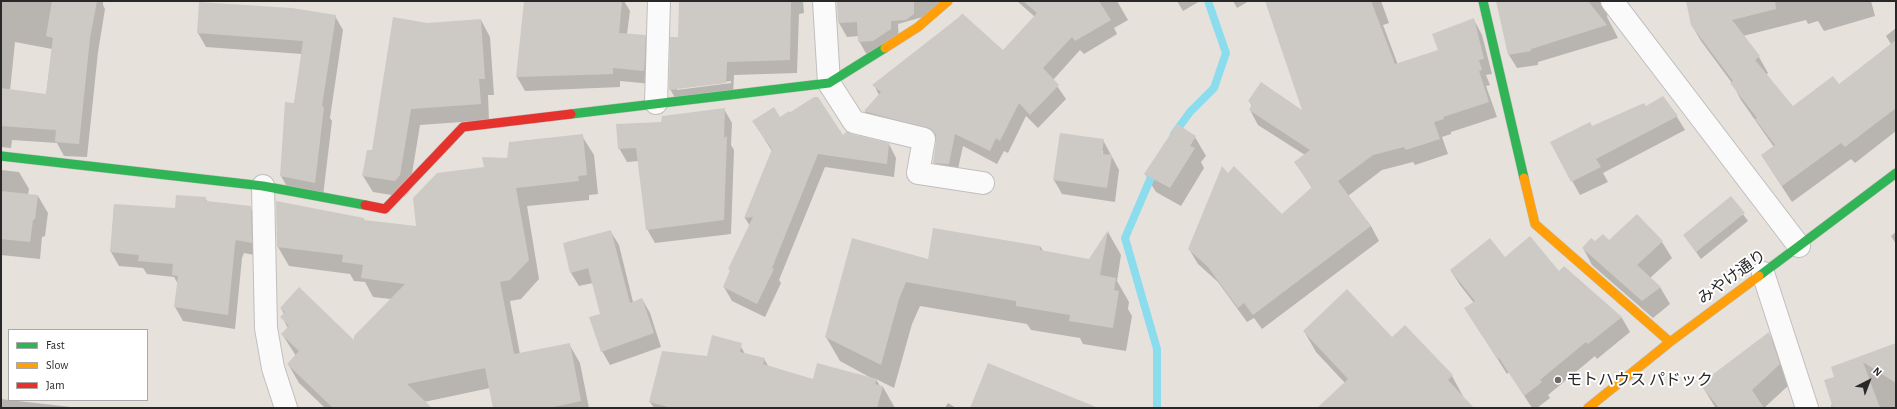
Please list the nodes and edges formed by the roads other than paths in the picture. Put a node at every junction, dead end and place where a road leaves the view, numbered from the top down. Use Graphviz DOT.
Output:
graph roads {
  1 [pos="660,1"];
  2 [pos="824,1"];
  3 [pos="948,1"];
  4 [pos="1483,1"];
  5 [pos="1612,1"];
  6 [pos="829,83"];
  7 [pos="656,104"];
  8 [pos="1,156"];
  9 [pos="1896,173"];
  10 [pos="983,183"];
  11 [pos="263,186"];
  12 [pos="1799,246"];
  13 [pos="1763,273"];
  14 [pos="1670,342"];
  15 [pos="286,408"];
  16 [pos="1588,408"];
  17 [pos="1807,408"];
  1 -- 7 [label="street"];
  2 -- 6 [label="street"];
  3 -- 6 [label="main road"];
  4 -- 14 [label="main road"];
  5 -- 12 [label="street"];
  6 -- 7 [label="main road"];
  6 -- 10 [label="street"];
  7 -- 11 [label="main road"];
  8 -- 11 [label="main road"];
  9 -- 12 [label="main road, みやけ通り"];
  11 -- 15 [label="street"];
  12 -- 13 [label="main road, みやけ通り"];
  13 -- 14 [label="main road, みやけ通り"];
  13 -- 17 [label="street"];
  14 -- 16 [label="main road, みやけ通り"];
}
